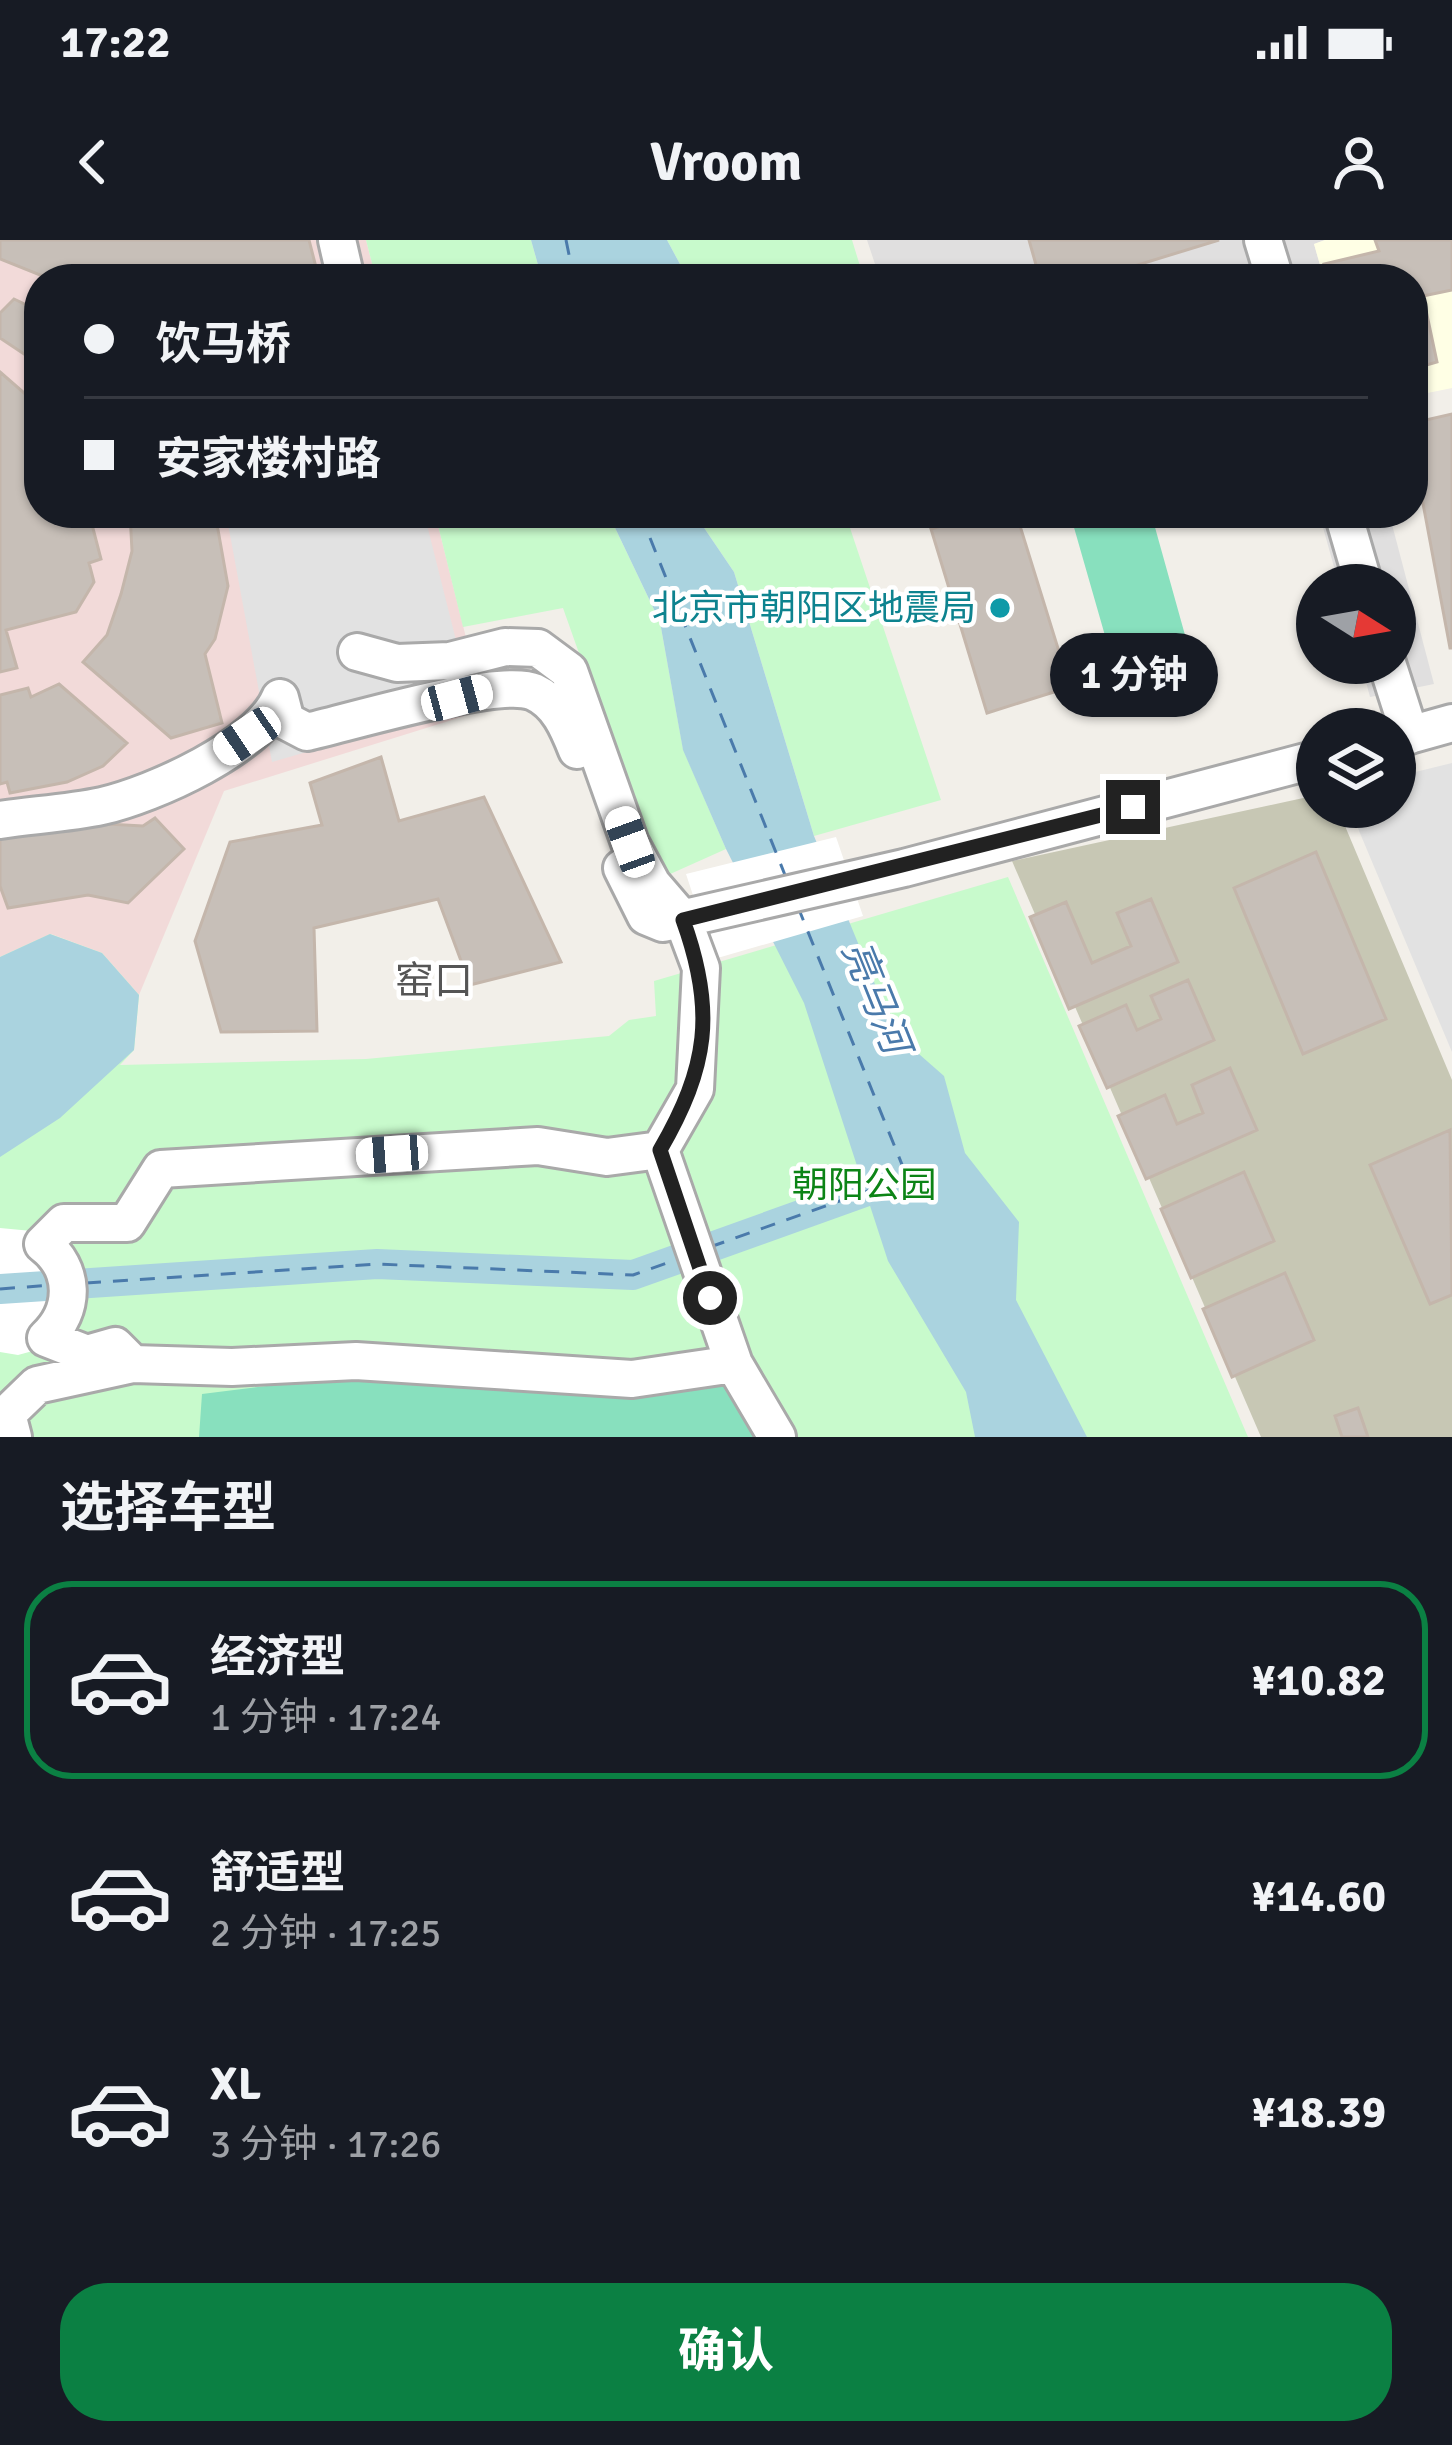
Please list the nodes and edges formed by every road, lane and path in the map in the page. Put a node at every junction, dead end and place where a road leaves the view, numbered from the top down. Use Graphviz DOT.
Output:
graph roads {
  1 [pos="1347,528"];
  2 [pos="1358,564"];
  3 [pos="357,652"];
  4 [pos="1452,723"];
  5 [pos="1416,733"];
  6 [pos="1296,764"];
  7 [pos="0,820"];
  8 [pos="692,917"];
  9 [pos="660,1150"];
  10 [pos="728,1350"];
  11 [pos="133,1364"];
  12 [pos="14,1437"];
  13 [pos="777,1437"];
  1 -- 2 [label="street"];
  3 -- 8 [label="street"];
  4 -- 5 [label="street"];
  6 -- 8 [label="street"];
  7 -- 8 [label="street"];
  8 -- 9 [label="street"];
  9 -- 10 [label="street"];
  9 -- 11 [label="street"];
  10 -- 11 [label="street"];
  10 -- 13 [label="street"];
  11 -- 12 [label="street"];
}
